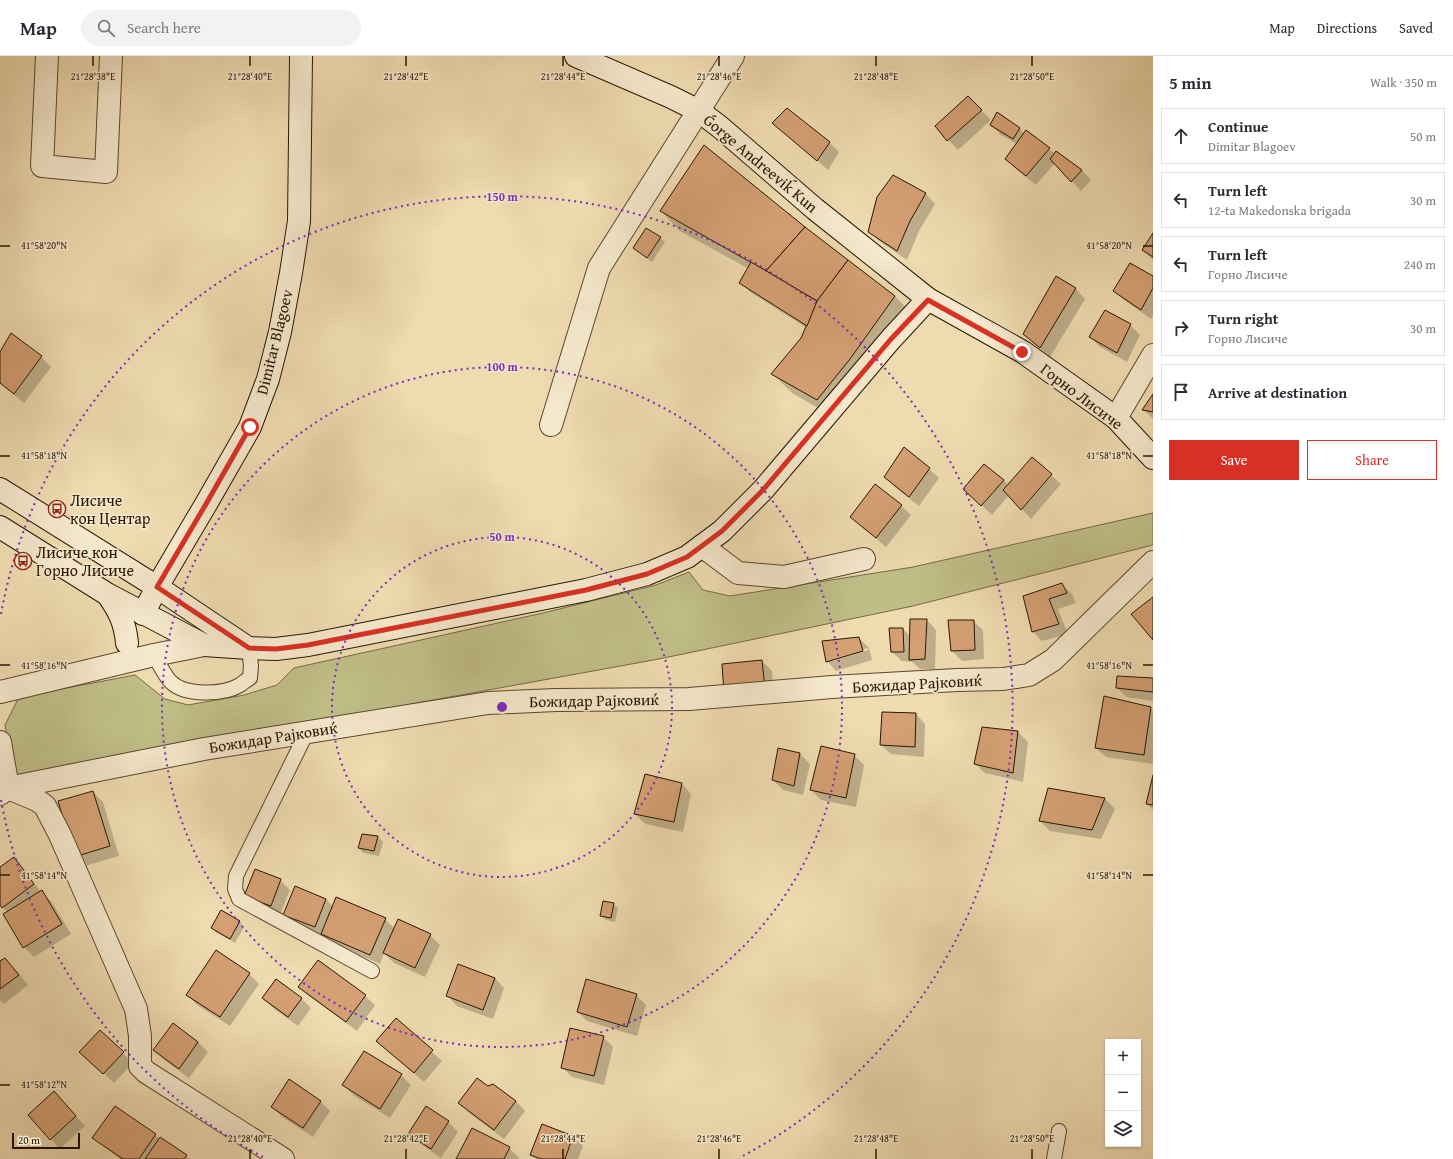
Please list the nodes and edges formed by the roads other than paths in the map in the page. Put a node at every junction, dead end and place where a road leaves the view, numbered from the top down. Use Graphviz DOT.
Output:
graph roads {
  1 [pos="47,56"];
  2 [pos="111,56"];
  3 [pos="301,56"];
  4 [pos="576,56"];
  5 [pos="733,56"];
  6 [pos="699,111"];
  7 [pos="928,300"];
  8 [pos="1153,355"];
  9 [pos="1116,418"];
  10 [pos="551,425"];
  11 [pos="1152,454"];
  12 [pos="0,489"];
  13 [pos="0,527"];
  14 [pos="702,546"];
  15 [pos="864,559"];
  16 [pos="1153,562"];
  17 [pos="157,587"];
  18 [pos="107,594"];
  19 [pos="143,614"];
  20 [pos="127,643"];
  21 [pos="204,645"];
  22 [pos="249,648"];
  23 [pos="154,655"];
  24 [pos="116,664"];
  25 [pos="0,692"];
  26 [pos="308,732"];
  27 [pos="0,742"];
  28 [pos="4,791"];
  29 [pos="372,971"];
  30 [pos="1059,1131"];
  31 [pos="283,1159"];
  32 [pos="1054,1159"];
  1 -- 2 [label="street"];
  3 -- 17 [label="street, Dimitar Blagoev"];
  4 -- 6 [label="street, Ǵorge Andreeviḱ Kun"];
  5 -- 6 [label="street"];
  6 -- 7 [label="street, Ǵorge Andreeviḱ Kun"];
  6 -- 10 [label="street"];
  7 -- 9 [label="street, Горно Лисиче"];
  7 -- 14 [label="street"];
  8 -- 9 [label="street"];
  9 -- 11 [label="street, Горно Лисиче"];
  12 -- 17 [label="street"];
  13 -- 18 [label="street"];
  14 -- 15 [label="street"];
  14 -- 22 [label="street"];
  16 -- 26 [label="street, Божидар Рајковиќ"];
  17 -- 19 [label="street, Dimitar Blagoev"];
  17 -- 22 [label="street"];
  18 -- 19 [label="street"];
  18 -- 20 [label="street"];
  19 -- 20 [label="street, Dimitar Blagoev"];
  19 -- 21 [label="street"];
  20 -- 24 [label="street, Dimitar Blagoev"];
  21 -- 22 [label="street"];
  21 -- 23 [label="street"];
  22 -- 23 [label="lane"];
  23 -- 24 [label="street"];
  24 -- 25 [label="street"];
  26 -- 28 [label="street, Божидар Рајковиќ"];
  26 -- 29 [label="lane"];
  27 -- 28 [label="street"];
  28 -- 31 [label="street"];
  30 -- 32 [label="lane"];
}
